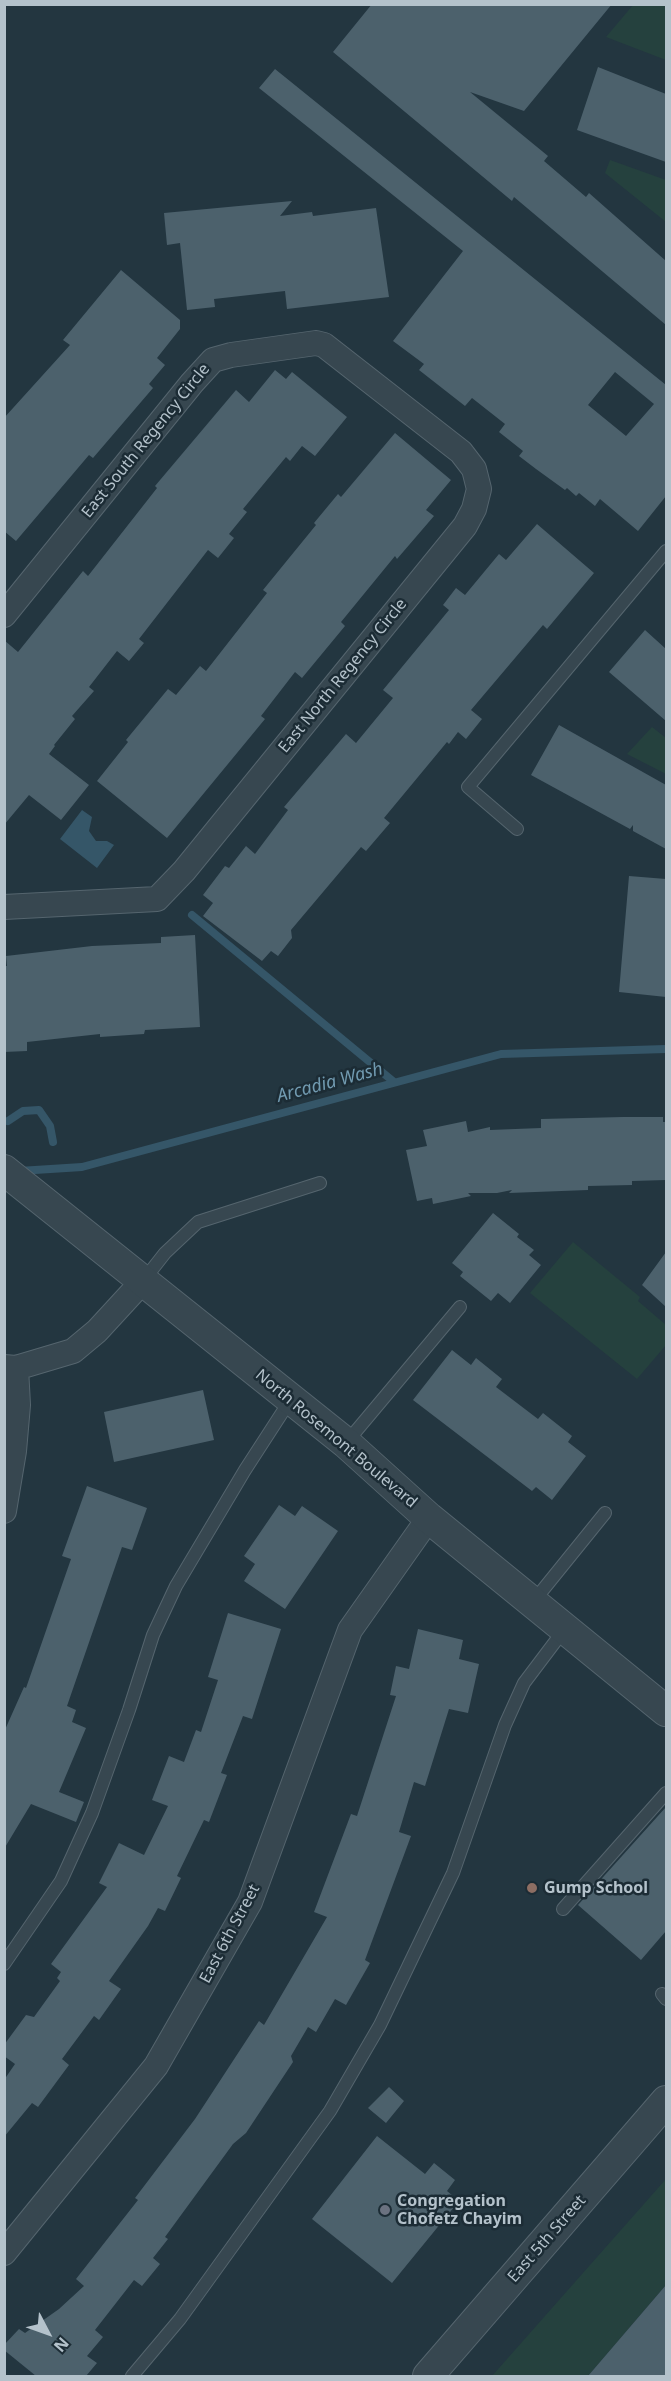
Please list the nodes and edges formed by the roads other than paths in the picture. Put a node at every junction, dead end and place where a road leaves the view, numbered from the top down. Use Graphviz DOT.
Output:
graph roads {
  1 [pos="330,349"];
  2 [pos="666,551"];
  3 [pos="4,615"];
  4 [pos="517,829"];
  5 [pos="4,907"];
  6 [pos="13,1177"];
  7 [pos="320,1183"];
  8 [pos="143,1281"];
  9 [pos="460,1307"];
  10 [pos="10,1368"];
  11 [pos="291,1400"];
  12 [pos="346,1443"];
  13 [pos="4,1511"];
  14 [pos="605,1513"];
  15 [pos="429,1518"];
  16 [pos="533,1602"];
  17 [pos="565,1629"];
  18 [pos="666,1711"];
  19 [pos="666,1793"];
  20 [pos="563,1909"];
  21 [pos="4,1964"];
  22 [pos="666,2101"];
  23 [pos="4,2253"];
  24 [pos="132,2376"];
  25 [pos="428,2376"];
  1 -- 3 [label="street, East South Regency Circle"];
  1 -- 5 [label="street, East North Regency Circle"];
  2 -- 4 [label="lane"];
  6 -- 8 [label="street, North Rosemont Boulevard"];
  7 -- 8 [label="lane"];
  8 -- 10 [label="street"];
  8 -- 11 [label="street, North Rosemont Boulevard"];
  9 -- 12 [label="lane"];
  10 -- 13 [label="street"];
  11 -- 12 [label="street, North Rosemont Boulevard"];
  11 -- 21 [label="lane"];
  12 -- 15 [label="street, North Rosemont Boulevard"];
  14 -- 16 [label="lane"];
  15 -- 16 [label="street, North Rosemont Boulevard"];
  15 -- 23 [label="street, East 6th Street"];
  16 -- 17 [label="street, North Rosemont Boulevard"];
  17 -- 18 [label="street, North Rosemont Boulevard"];
  17 -- 24 [label="lane"];
  19 -- 20 [label="lane"];
  22 -- 25 [label="street, East 5th Street"];
}
